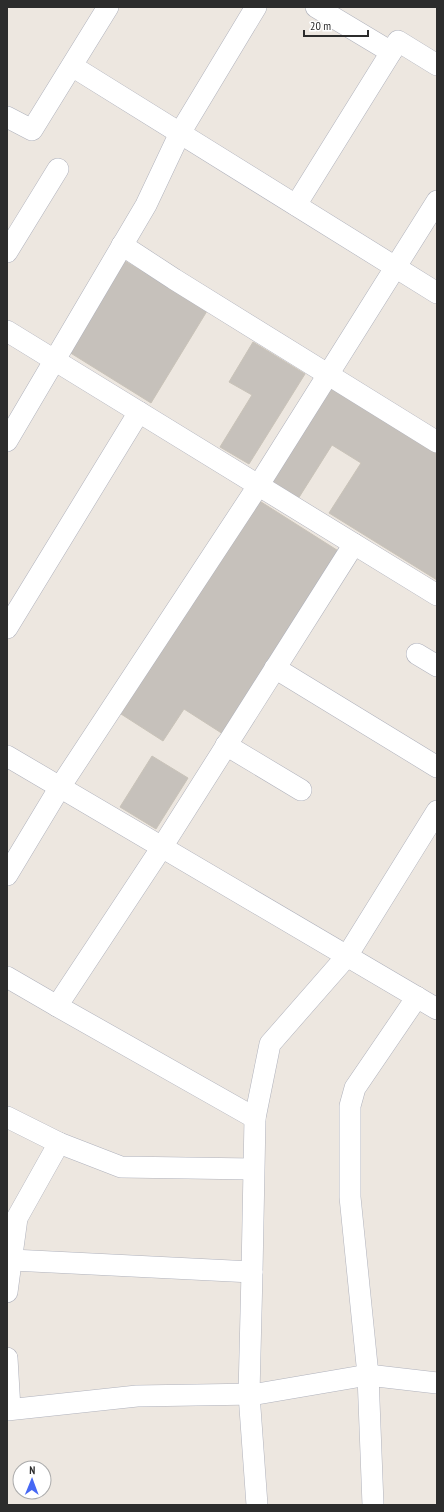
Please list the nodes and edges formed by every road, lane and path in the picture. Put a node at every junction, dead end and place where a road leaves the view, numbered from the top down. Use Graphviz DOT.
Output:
graph roads {
  1 [pos="108,7"];
  2 [pos="256,7"];
  3 [pos="316,7"];
  4 [pos="391,52"];
  5 [pos="437,65"];
  6 [pos="72,66"];
  7 [pos="7,117"];
  8 [pos="180,133"];
  9 [pos="58,169"];
  10 [pos="437,201"];
  11 [pos="296,205"];
  12 [pos="122,245"];
  13 [pos="7,252"];
  14 [pos="396,267"];
  15 [pos="437,293"];
  16 [pos="7,331"];
  17 [pos="54,360"];
  18 [pos="328,374"];
  19 [pos="138,412"];
  20 [pos="7,441"];
  21 [pos="437,442"];
  22 [pos="258,486"];
  23 [pos="354,544"];
  24 [pos="437,595"];
  25 [pos="7,628"];
  26 [pos="417,654"];
  27 [pos="437,666"];
  28 [pos="275,668"];
  29 [pos="226,745"];
  30 [pos="7,756"];
  31 [pos="437,767"];
  32 [pos="60,787"];
  33 [pos="301,790"];
  34 [pos="437,811"];
  35 [pos="162,847"];
  36 [pos="7,875"];
  37 [pos="347,956"];
  38 [pos="7,977"];
  39 [pos="417,997"];
  40 [pos="56,1006"];
  41 [pos="437,1009"];
  42 [pos="7,1117"];
  43 [pos="255,1118"];
  44 [pos="59,1143"];
  45 [pos="254,1168"];
  46 [pos="12,1215"];
  47 [pos="12,1260"];
  48 [pos="252,1272"];
  49 [pos="7,1289"];
  50 [pos="7,1292"];
  51 [pos="7,1358"];
  52 [pos="368,1375"];
  53 [pos="437,1383"];
  54 [pos="249,1394"];
  55 [pos="8,1410"];
  56 [pos="257,1505"];
  57 [pos="373,1505"];
  1 -- 6 [label="street"];
  2 -- 8 [label="street"];
  3 -- 4 [label="street"];
  4 -- 5 [label="street"];
  4 -- 11 [label="street"];
  6 -- 7 [label="street"];
  6 -- 8 [label="street"];
  8 -- 11 [label="street"];
  8 -- 12 [label="street"];
  9 -- 13 [label="street"];
  10 -- 14 [label="street"];
  11 -- 14 [label="street"];
  12 -- 17 [label="street"];
  12 -- 18 [label="street"];
  14 -- 15 [label="street"];
  14 -- 18 [label="street"];
  16 -- 17 [label="street"];
  17 -- 19 [label="street"];
  17 -- 20 [label="street"];
  18 -- 21 [label="street"];
  18 -- 22 [label="street"];
  19 -- 22 [label="street"];
  19 -- 25 [label="street"];
  22 -- 23 [label="street"];
  22 -- 32 [label="street"];
  23 -- 24 [label="street"];
  23 -- 28 [label="street"];
  26 -- 27 [label="street"];
  28 -- 29 [label="street"];
  28 -- 31 [label="street"];
  29 -- 33 [label="street"];
  29 -- 35 [label="street"];
  30 -- 32 [label="street"];
  32 -- 35 [label="street"];
  32 -- 36 [label="street"];
  34 -- 37 [label="street"];
  35 -- 37 [label="street"];
  35 -- 40 [label="street"];
  37 -- 39 [label="street"];
  37 -- 43 [label="street"];
  38 -- 40 [label="street"];
  39 -- 41 [label="street"];
  39 -- 52 [label="street"];
  40 -- 43 [label="street"];
  42 -- 44 [label="street"];
  43 -- 45 [label="street"];
  44 -- 45 [label="street"];
  44 -- 46 [label="street"];
  45 -- 48 [label="street"];
  46 -- 47 [label="street"];
  47 -- 48 [label="street"];
  47 -- 49 [label="street"];
  48 -- 54 [label="street"];
  49 -- 50 [label="street"];
  51 -- 55 [label="street"];
  52 -- 53 [label="street"];
  52 -- 54 [label="street"];
  52 -- 57 [label="street"];
  54 -- 55 [label="street"];
  54 -- 56 [label="street"];
}
